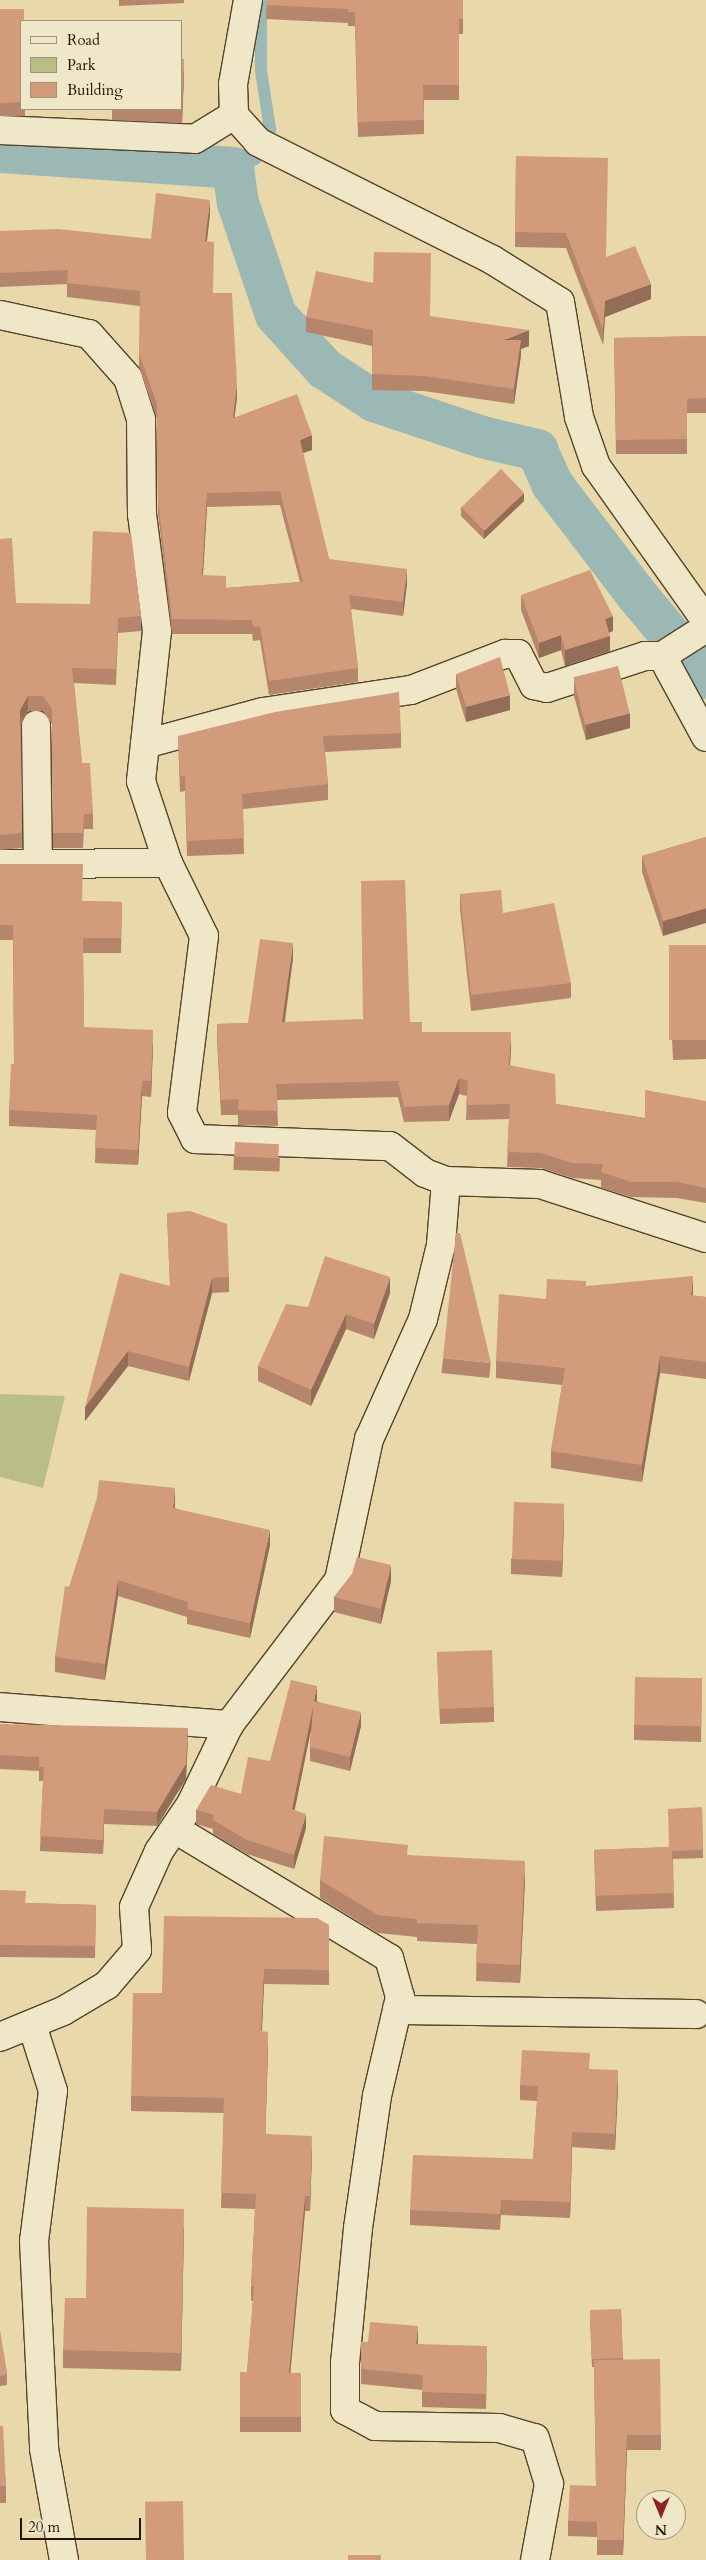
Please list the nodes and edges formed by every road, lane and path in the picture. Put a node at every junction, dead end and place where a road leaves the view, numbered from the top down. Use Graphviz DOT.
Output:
graph roads {
  1 [pos="248,0"];
  2 [pos="234,115"];
  3 [pos="0,130"];
  4 [pos="0,315"];
  5 [pos="706,616"];
  6 [pos="706,628"];
  7 [pos="667,652"];
  8 [pos="36,725"];
  9 [pos="706,737"];
  10 [pos="145,744"];
  11 [pos="168,863"];
  12 [pos="0,864"];
  13 [pos="38,864"];
  14 [pos="446,1181"];
  15 [pos="706,1238"];
  16 [pos="0,1707"];
  17 [pos="229,1725"];
  18 [pos="175,1829"];
  19 [pos="397,2010"];
  20 [pos="696,2014"];
  21 [pos="32,2025"];
  22 [pos="0,2036"];
  23 [pos="64,2560"];
  24 [pos="535,2560"];
  1 -- 2 [label="street"];
  2 -- 3 [label="street"];
  2 -- 5 [label="street"];
  4 -- 10 [label="street"];
  6 -- 7 [label="street"];
  7 -- 9 [label="street"];
  7 -- 10 [label="street"];
  8 -- 13 [label="street"];
  10 -- 11 [label="street"];
  11 -- 13 [label="street"];
  11 -- 14 [label="street"];
  12 -- 13 [label="street"];
  14 -- 15 [label="street"];
  14 -- 17 [label="street"];
  16 -- 17 [label="street"];
  17 -- 18 [label="street"];
  18 -- 19 [label="street"];
  18 -- 21 [label="street"];
  19 -- 20 [label="street"];
  19 -- 24 [label="street"];
  21 -- 22 [label="street"];
  21 -- 23 [label="street"];
}
